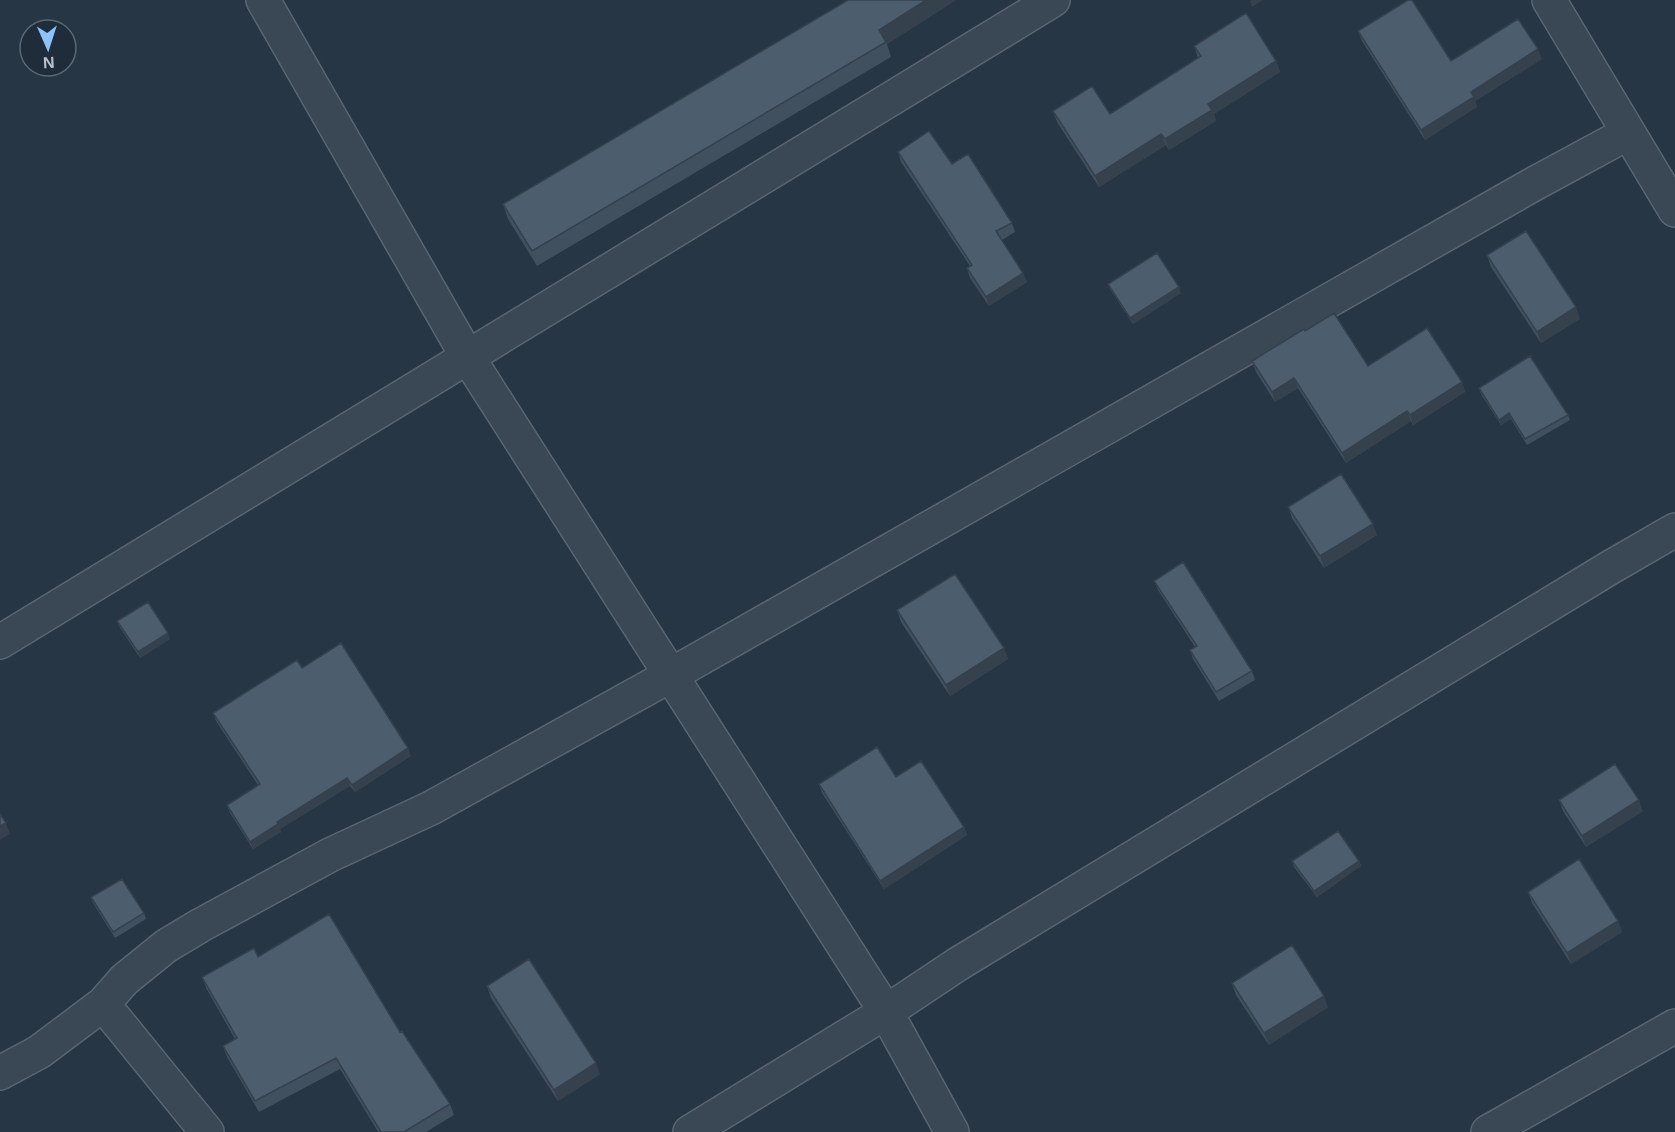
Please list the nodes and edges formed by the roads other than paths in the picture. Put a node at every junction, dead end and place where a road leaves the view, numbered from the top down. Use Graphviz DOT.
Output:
graph roads {
  1 [pos="264,0"];
  2 [pos="1053,0"];
  3 [pos="1549,0"];
  4 [pos="1628,133"];
  5 [pos="1675,210"];
  6 [pos="468,356"];
  7 [pos="1675,531"];
  8 [pos="0,642"];
  9 [pos="671,675"];
  10 [pos="103,1004"];
  11 [pos="886,1012"];
  12 [pos="1675,1026"];
  13 [pos="0,1072"];
  14 [pos="207,1132"];
  15 [pos="690,1132"];
  16 [pos="952,1132"];
  17 [pos="1488,1132"];
  1 -- 6 [label="street"];
  2 -- 6 [label="street"];
  3 -- 4 [label="street"];
  4 -- 5 [label="street"];
  4 -- 9 [label="street"];
  6 -- 8 [label="street"];
  6 -- 9 [label="street"];
  7 -- 11 [label="street"];
  9 -- 10 [label="street"];
  9 -- 11 [label="street"];
  10 -- 13 [label="street"];
  10 -- 14 [label="street"];
  11 -- 15 [label="street"];
  11 -- 16 [label="street"];
  12 -- 17 [label="street"];
}
